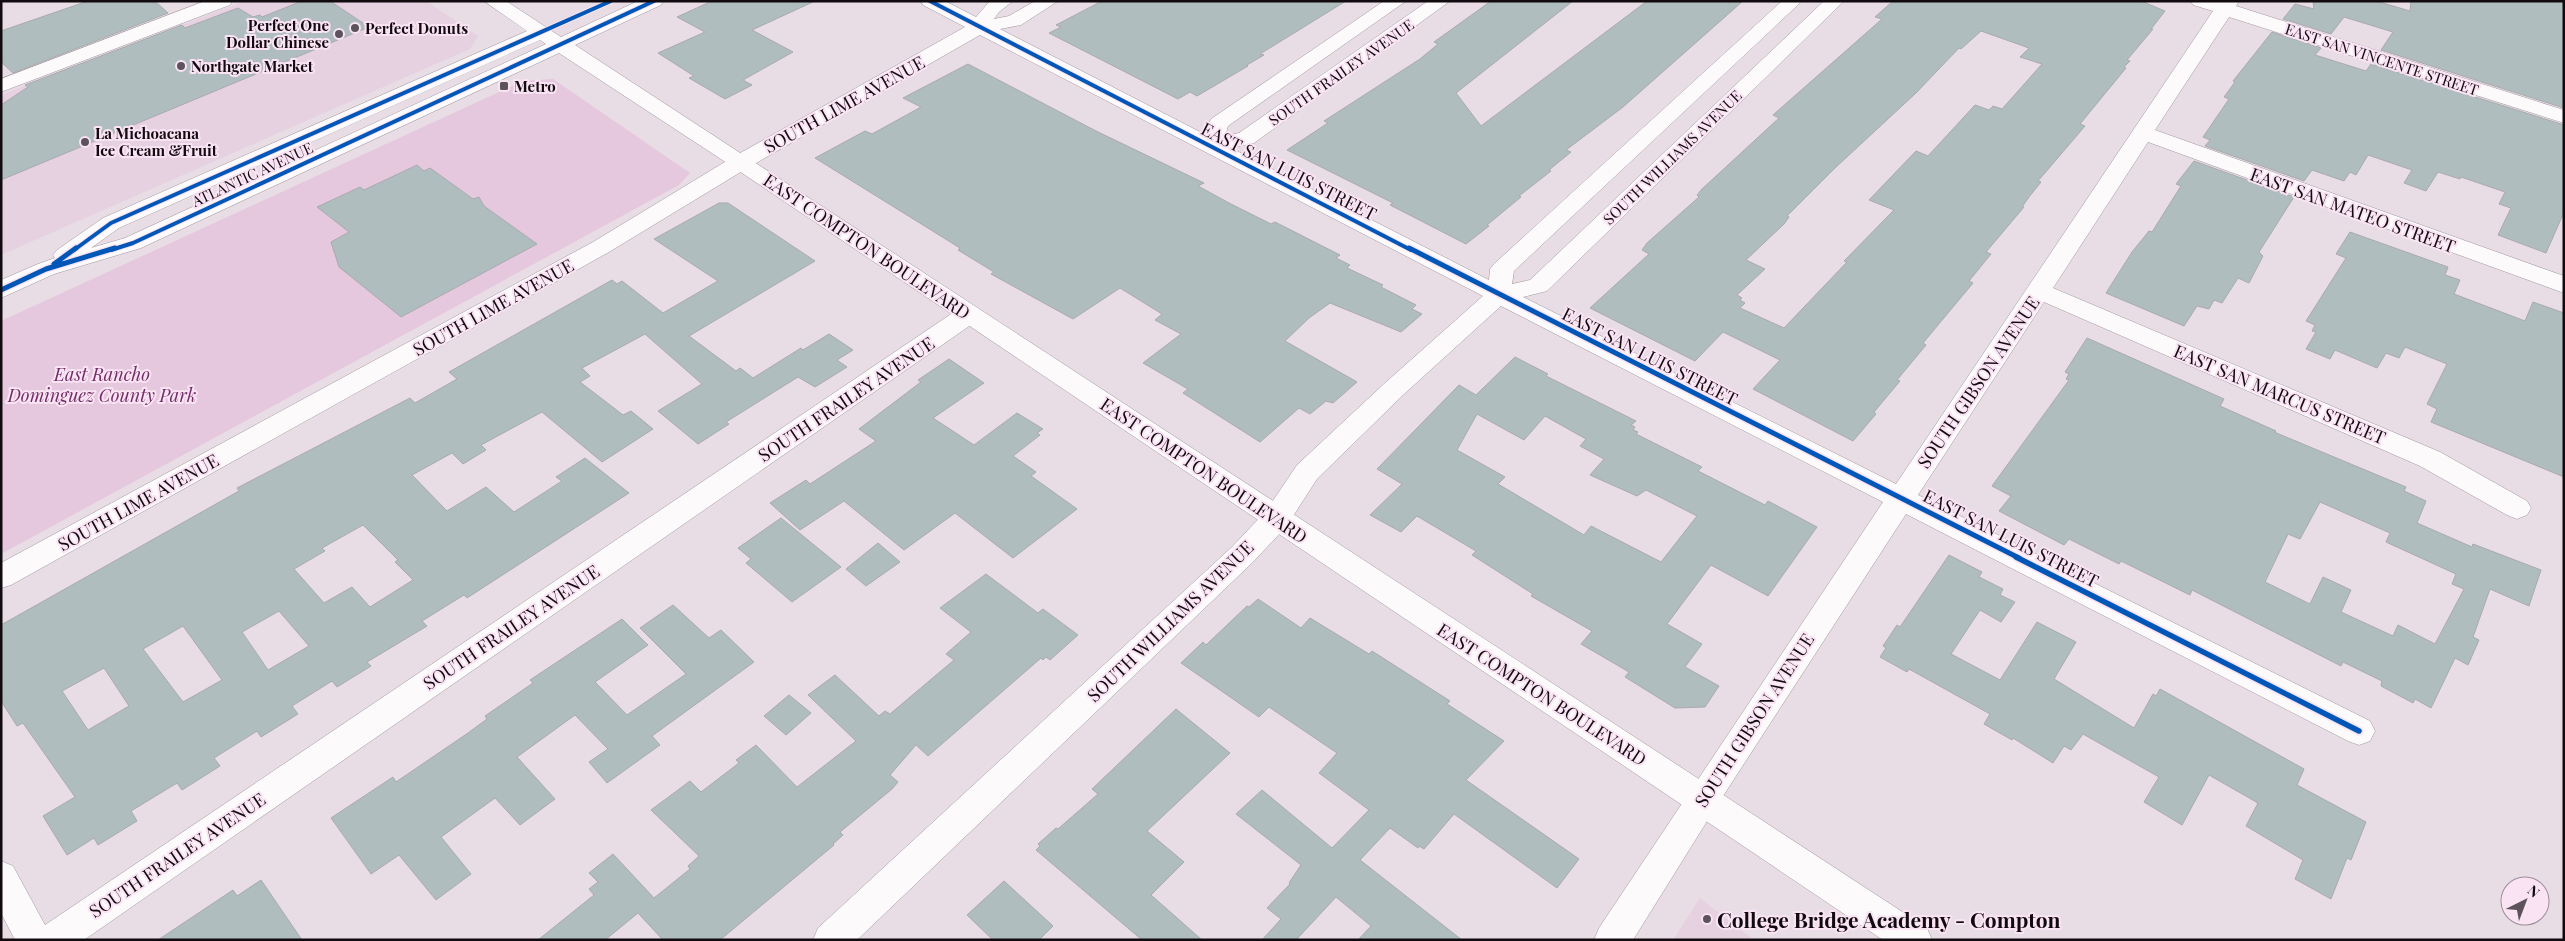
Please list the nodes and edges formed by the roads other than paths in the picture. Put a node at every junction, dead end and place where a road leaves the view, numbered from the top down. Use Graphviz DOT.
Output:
graph roads {
  1 [pos="223,1"];
  2 [pos="493,1"];
  3 [pos="611,1"];
  4 [pos="654,1"];
  5 [pos="930,1"];
  6 [pos="1004,1"];
  7 [pos="1049,1"];
  8 [pos="1397,1"];
  9 [pos="1441,1"];
  10 [pos="1793,1"];
  11 [pos="1835,1"];
  12 [pos="2200,1"];
  13 [pos="2228,5"];
  14 [pos="980,28"];
  15 [pos="551,37"];
  16 [pos="1,86"];
  17 [pos="2564,117"];
  18 [pos="2143,133"];
  19 [pos="1211,146"];
  20 [pos="741,162"];
  21 [pos="2564,285"];
  22 [pos="1,290"];
  23 [pos="2039,290"];
  24 [pos="1499,295"];
  25 [pos="970,314"];
  26 [pos="1902,498"];
  27 [pos="2518,508"];
  28 [pos="1276,518"];
  29 [pos="1,577"];
  30 [pos="2359,731"];
  31 [pos="1702,799"];
  32 [pos="1,877"];
  33 [pos="34,940"];
  34 [pos="53,940"];
  35 [pos="831,940"];
  36 [pos="1612,940"];
  37 [pos="1914,940"];
  1 -- 16 [label="street"];
  2 -- 15 [label="street, EAST COMPTON BOULEVARD"];
  3 -- 15 [label="street, ATLANTIC AVENUE"];
  4 -- 15 [label="street, ATLANTIC AVENUE"];
  5 -- 14 [label="street, EAST SAN LUIS STREET"];
  6 -- 14 [label="street, SOUTH LIME AVENUE"];
  7 -- 14 [label="street, SOUTH LIME AVENUE"];
  8 -- 19 [label="street, SOUTH FRAILEY AVENUE"];
  9 -- 19 [label="street, SOUTH FRAILEY AVENUE"];
  10 -- 24 [label="street, SOUTH WILLIAMS AVENUE"];
  11 -- 24 [label="street, SOUTH WILLIAMS AVENUE"];
  12 -- 13 [label="street, EAST SAN VINCENTE STREET"];
  13 -- 17 [label="street, EAST SAN VINCENTE STREET"];
  13 -- 18 [label="street, SOUTH GIBSON AVENUE"];
  14 -- 19 [label="street, EAST SAN LUIS STREET"];
  14 -- 20 [label="street, SOUTH LIME AVENUE"];
  15 -- 20 [label="street, EAST COMPTON BOULEVARD"];
  15 -- 22 [label="street, ATLANTIC AVENUE"];
  18 -- 21 [label="street, EAST SAN MATEO STREET"];
  18 -- 23 [label="street, SOUTH GIBSON AVENUE"];
  19 -- 24 [label="street, EAST SAN LUIS STREET"];
  20 -- 25 [label="street, EAST COMPTON BOULEVARD"];
  20 -- 29 [label="street, SOUTH LIME AVENUE"];
  23 -- 26 [label="street, SOUTH GIBSON AVENUE"];
  23 -- 27 [label="street, EAST SAN MARCUS STREET"];
  24 -- 26 [label="street, EAST SAN LUIS STREET"];
  24 -- 28 [label="street, SOUTH WILLIAMS AVENUE"];
  25 -- 28 [label="street, EAST COMPTON BOULEVARD"];
  25 -- 34 [label="street, SOUTH FRAILEY AVENUE"];
  26 -- 30 [label="street, EAST SAN LUIS STREET"];
  26 -- 31 [label="street, SOUTH GIBSON AVENUE"];
  28 -- 31 [label="street, EAST COMPTON BOULEVARD"];
  28 -- 35 [label="street, SOUTH WILLIAMS AVENUE"];
  31 -- 36 [label="street, SOUTH GIBSON AVENUE"];
  31 -- 37 [label="street, EAST COMPTON BOULEVARD"];
  32 -- 33 [label="street"];
}
